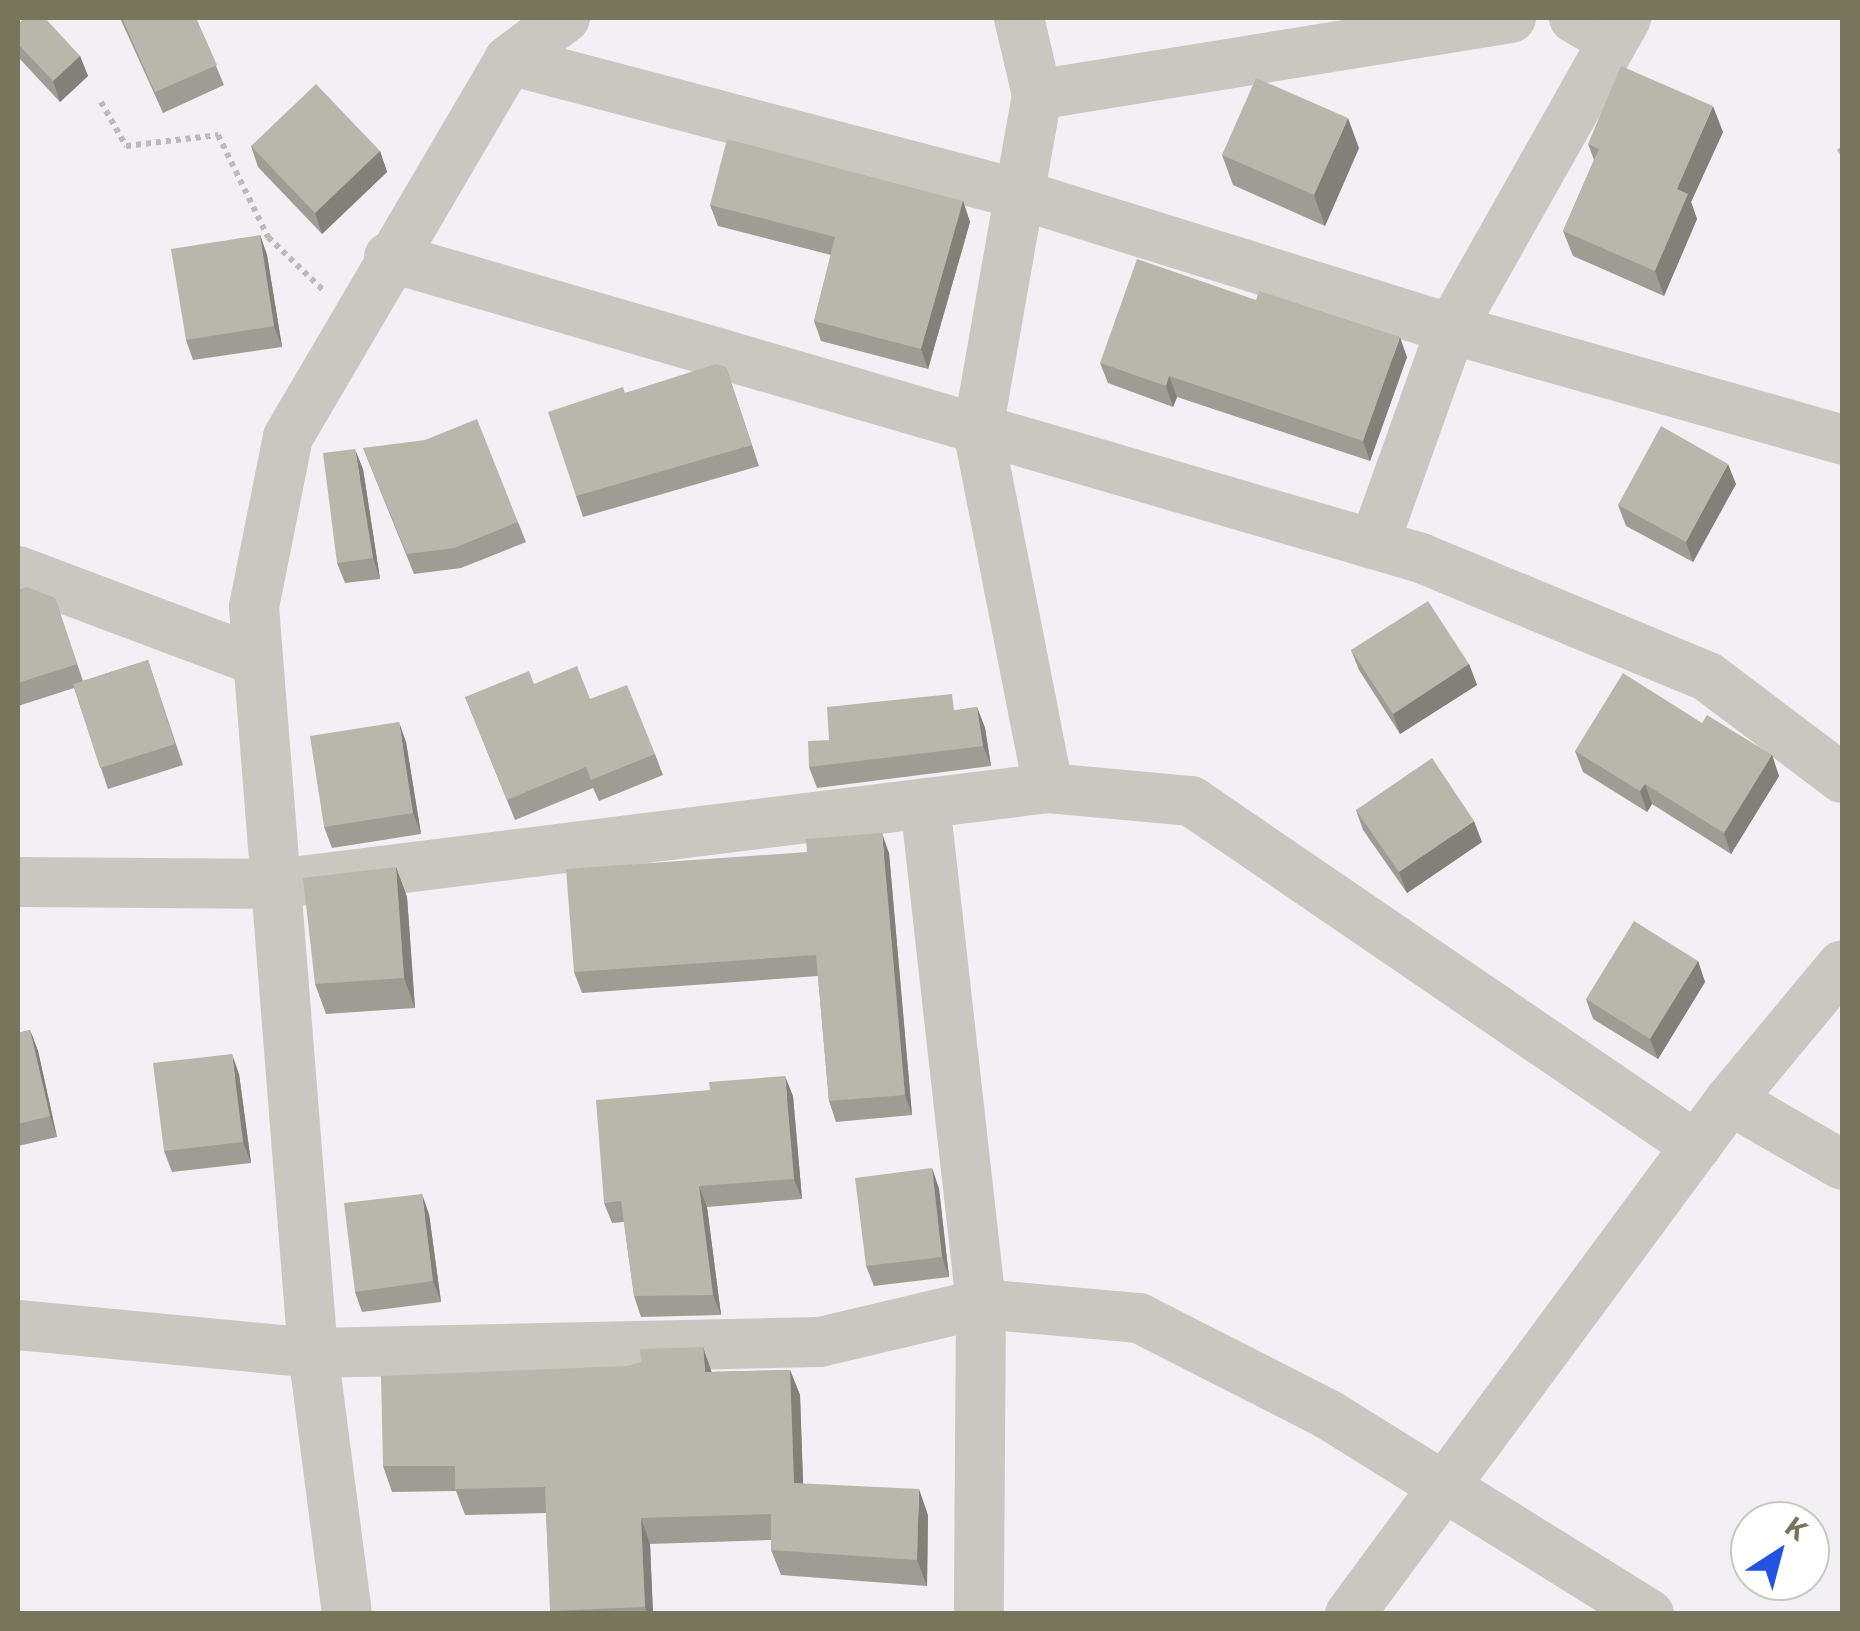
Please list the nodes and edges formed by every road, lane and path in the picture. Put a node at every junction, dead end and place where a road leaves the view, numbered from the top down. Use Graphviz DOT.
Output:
graph roads {
  1 [pos="564,18"];
  2 [pos="1019,18"];
  3 [pos="1511,18"];
  4 [pos="1603,24"];
  5 [pos="508,60"];
  6 [pos="1036,95"];
  7 [pos="101,102"];
  8 [pos="1016,193"];
  9 [pos="389,256"];
  10 [pos="354,319"];
  11 [pos="1451,329"];
  12 [pos="978,430"];
  13 [pos="1842,440"];
  14 [pos="1374,544"];
  15 [pos="18,571"];
  16 [pos="258,660"];
  17 [pos="1842,778"];
  18 [pos="1048,788"];
  19 [pos="925,803"];
  20 [pos="18,882"];
  21 [pos="276,884"];
  22 [pos="1842,965"];
  23 [pos="1730,1100"];
  24 [pos="1696,1146"];
  25 [pos="1842,1166"];
  26 [pos="981,1304"];
  27 [pos="22,1332"];
  28 [pos="313,1353"];
  29 [pos="1442,1484"];
  30 [pos="347,1614"];
  31 [pos="979,1614"];
  32 [pos="1350,1614"];
  33 [pos="1649,1614"];
  1 -- 5 [label="street"];
  2 -- 6 [label="street"];
  3 -- 6 [label="street"];
  4 -- 11 [label="street"];
  5 -- 8 [label="street"];
  5 -- 9 [label="street"];
  6 -- 8 [label="street"];
  7 -- 10 [label="path"];
  8 -- 11 [label="street"];
  8 -- 12 [label="street"];
  9 -- 10 [label="street"];
  9 -- 12 [label="street"];
  10 -- 16 [label="street"];
  11 -- 13 [label="street"];
  11 -- 14 [label="street"];
  12 -- 14 [label="street"];
  12 -- 18 [label="street"];
  14 -- 17 [label="street"];
  15 -- 16 [label="street"];
  16 -- 21 [label="street"];
  18 -- 19 [label="street"];
  18 -- 24 [label="street"];
  19 -- 21 [label="street"];
  19 -- 26 [label="street"];
  20 -- 21 [label="street"];
  21 -- 28 [label="street"];
  22 -- 23 [label="street"];
  23 -- 24 [label="street"];
  23 -- 25 [label="street"];
  24 -- 29 [label="street"];
  26 -- 28 [label="street"];
  26 -- 29 [label="street"];
  26 -- 31 [label="street"];
  27 -- 28 [label="street"];
  28 -- 30 [label="street"];
  29 -- 32 [label="street"];
  29 -- 33 [label="street"];
}
